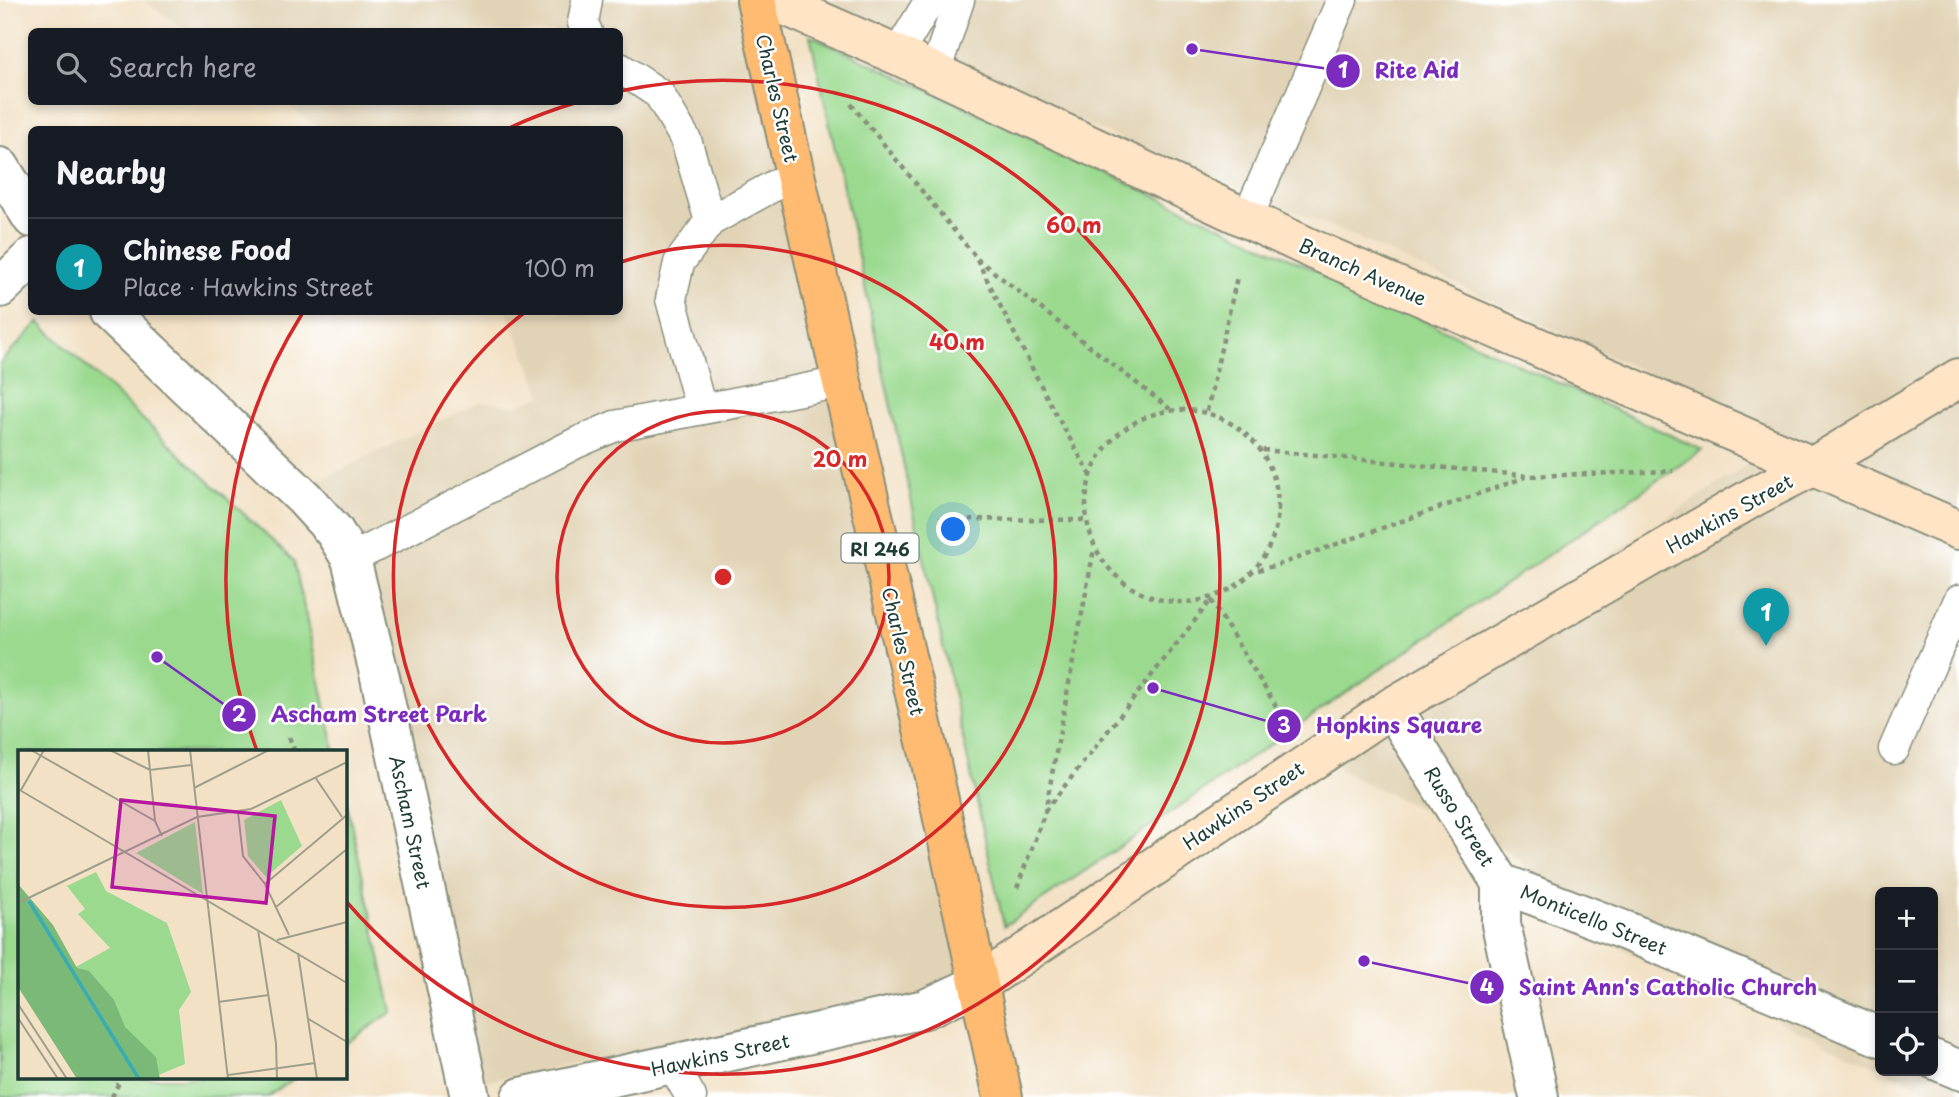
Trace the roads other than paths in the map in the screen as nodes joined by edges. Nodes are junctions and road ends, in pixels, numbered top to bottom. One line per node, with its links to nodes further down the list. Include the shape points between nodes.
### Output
1 (587, 0): 7 (lane)
2 (756, 0): 12 (main road, Charles Street / RI 246)
3 (772, 0): 8 (main road, Branch Avenue)
4 (930, 0): 8 (lane)
5 (959, 0): 10 (lane)
6 (1342, 0): 14 (lane)
7 (585, 28)
8 (897, 55): 10 (main road, Branch Avenue)
9 (623, 70): 15 (lane, via 659,94 686,140)
10 (934, 72): 14 (main road, Branch Avenue)
11 (0, 167): 13 (street)
12 (795, 174): 15 (lane); 20 (main road, Charles Street / RI 246)
13 (28, 212)
14 (1247, 219): 22 (main road, Branch Avenue)
15 (709, 221): 21 (lane, via 679,262 671,299)
16 (28, 261): 17 (street)
17 (0, 288)
18 (112, 315): 24 (street, Ascham Street, via 304,498 334,531)
19 (1959, 378): 22 (main road, Hawkins Street)
20 (842, 382): 21 (lane); 29 (main road, Charles Street / RI 246)
21 (701, 409): 24 (lane, via 615,426)
22 (1814, 466): 23 (main road, Branch Avenue); 26 (main road, Hawkins Street)
23 (1959, 530)
24 (351, 559): 34 (street, Ascham Street)
25 (1959, 600): 27 (lane)
26 (1392, 707): 28 (street, Russo Street); 29 (main road, Hawkins Street)
27 (1894, 749)
28 (1501, 883): 30 (street, Monticello Street); 38 (street, Russo Street, via 1501,924)
29 (978, 984): 32 (street, Hawkins Street, via 925,1009); 37 (main road, Charles Street / RI 246)
30 (1875, 1035)
31 (1938, 1061): 33 (street)
32 (672, 1064): 35 (street, Hawkins Street); 36 (lane)
33 (1959, 1070)
34 (470, 1097)
35 (521, 1097)
36 (691, 1097)
37 (1003, 1097)
38 (1539, 1097)

